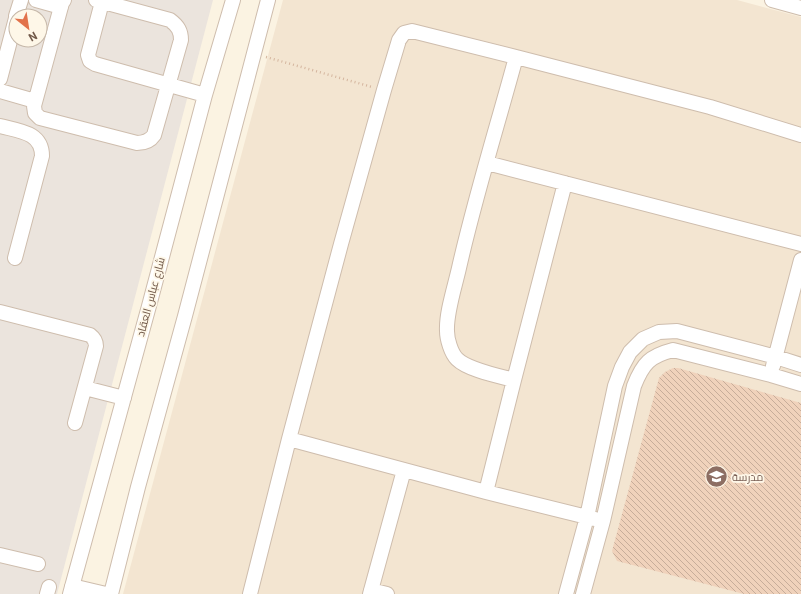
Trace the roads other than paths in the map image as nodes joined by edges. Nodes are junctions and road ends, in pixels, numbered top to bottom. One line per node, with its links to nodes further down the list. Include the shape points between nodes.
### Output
1 (36, 0): 6 (street)
2 (233, 0): 13 (street, شارع عباس العقاد)
3 (268, 0): 41 (street)
4 (772, 0): 7 (street)
5 (99, 1): 11 (street, via 88,55 90,61); 11 (street, via 170,20 178,28 181,40)
6 (62, 4): 14 (street)
7 (801, 8)
8 (8, 48): 10 (street)
9 (516, 57): 16 (street, via 710,107); 17 (street); 31 (street, via 412,32 402,34 384,90)
10 (0, 79)
11 (168, 85): 13 (street); 14 (street, via 154,135 141,143 40,118 34,109)
12 (0, 91): 14 (street)
13 (205, 95): 29 (street, شارع عباس العقاد)
14 (35, 101)
15 (0, 126): 20 (street, via 32,136 37,139 42,150)
16 (801, 135)
17 (487, 163): 18 (street); 26 (street, via 464,244 447,331 457,359 477,370)
18 (565, 183): 19 (street); 26 (street)
19 (801, 244)
20 (15, 258)
21 (801, 260): 23 (street)
22 (0, 312): 28 (street, via 93,337 96,346)
23 (776, 357): 24 (street); 25 (street); 34 (street, via 677,331 659,332 643,339 630,352 615,386)
24 (801, 366)
25 (771, 374): 27 (street); 35 (street, via 673,350 650,359 640,371 634,386)
26 (514, 380): 33 (street)
27 (801, 384)
28 (85, 388): 29 (street); 30 (street)
29 (124, 398): 38 (street, شارع عباس العقاد)
30 (75, 423)
31 (289, 439): 32 (street); 42 (street)
32 (404, 470): 33 (street); 39 (street)
33 (486, 492): 34 (street)
34 (587, 517): 35 (street); 44 (street)
35 (603, 521): 45 (street)
36 (0, 555): 37 (street)
37 (38, 564)
38 (71, 590): 40 (street)
39 (370, 592): 43 (street)
40 (106, 594)
41 (111, 594)
42 (250, 594)
43 (387, 594)
44 (566, 594)
45 (584, 594)

